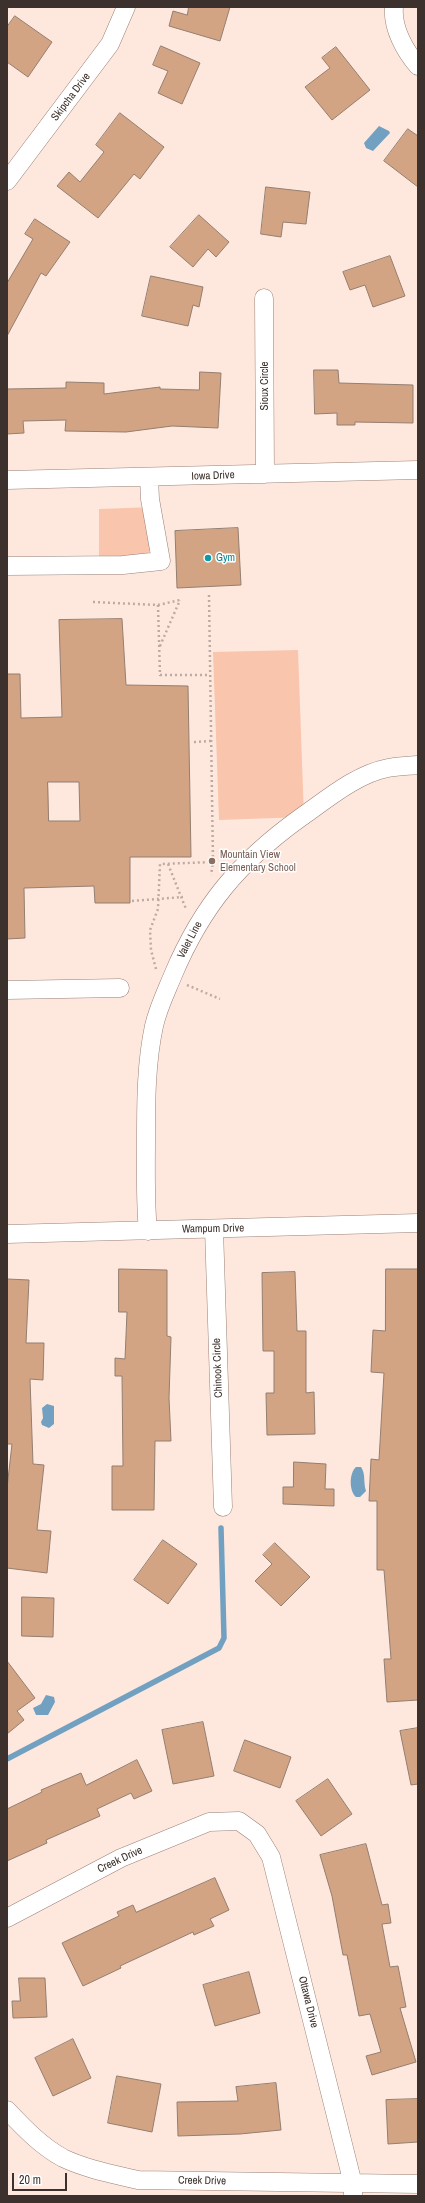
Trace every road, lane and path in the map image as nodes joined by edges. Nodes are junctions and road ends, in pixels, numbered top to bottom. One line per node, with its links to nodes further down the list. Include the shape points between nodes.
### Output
1 (126, 7): 4 (street, Skipcha Drive, via 110,44)
2 (394, 7): 3 (street, via 393,17 406,52)
3 (418, 66)
4 (7, 181)
5 (264, 298): 7 (street, Sioux Circle)
6 (418, 470): 7 (street, Iowa Drive)
7 (265, 474): 8 (street, Iowa Drive)
8 (149, 478): 9 (street, Iowa Drive); 10 (street, via 150,499 161,561 124,565)
9 (7, 480)
10 (7, 566)
11 (209, 595): 15 (path)
12 (93, 602): 13 (path)
13 (158, 605): 14 (path); 14 (path, via 180,600)
14 (159, 649): 15 (path, via 160,675)
15 (210, 675): 16 (path)
16 (211, 741): 17 (path); 19 (path)
17 (194, 742)
18 (418, 765): 26 (street, Valet Line, via 387,768 357,780 272,838 242,866 215,898 188,941)
19 (213, 862): 20 (path); 21 (path)
20 (168, 864): 22 (path); 23 (path, via 160,864)
21 (210, 878)
22 (182, 898): 23 (path); 25 (path)
23 (158, 899): 24 (path); 26 (path, via 158,909 150,930 151,950 155,969)
24 (132, 901)
25 (188, 914)
26 (172, 978): 29 (path); 32 (street, Valet Line, via 160,1004 149,1058 145,1206)
27 (120, 988): 28 (street)
28 (7, 990)
29 (220, 999)
30 (418, 1223): 31 (street, Wampum Drive)
31 (214, 1229): 32 (street, Wampum Drive); 34 (street, Chinook Circle)
32 (148, 1231): 33 (street, Wampum Drive)
33 (7, 1234)
34 (223, 1507)
35 (239, 1821): 36 (street, Creek Drive, via 209,1822 121,1858); 39 (street, Ottawa Drive, via 257,1834 271,1858)
36 (7, 1918)
37 (7, 2110): 39 (street, Creek Drive, via 31,2135 63,2158 98,2171 138,2180)
38 (418, 2184): 39 (street, Creek Drive)
39 (353, 2190)

